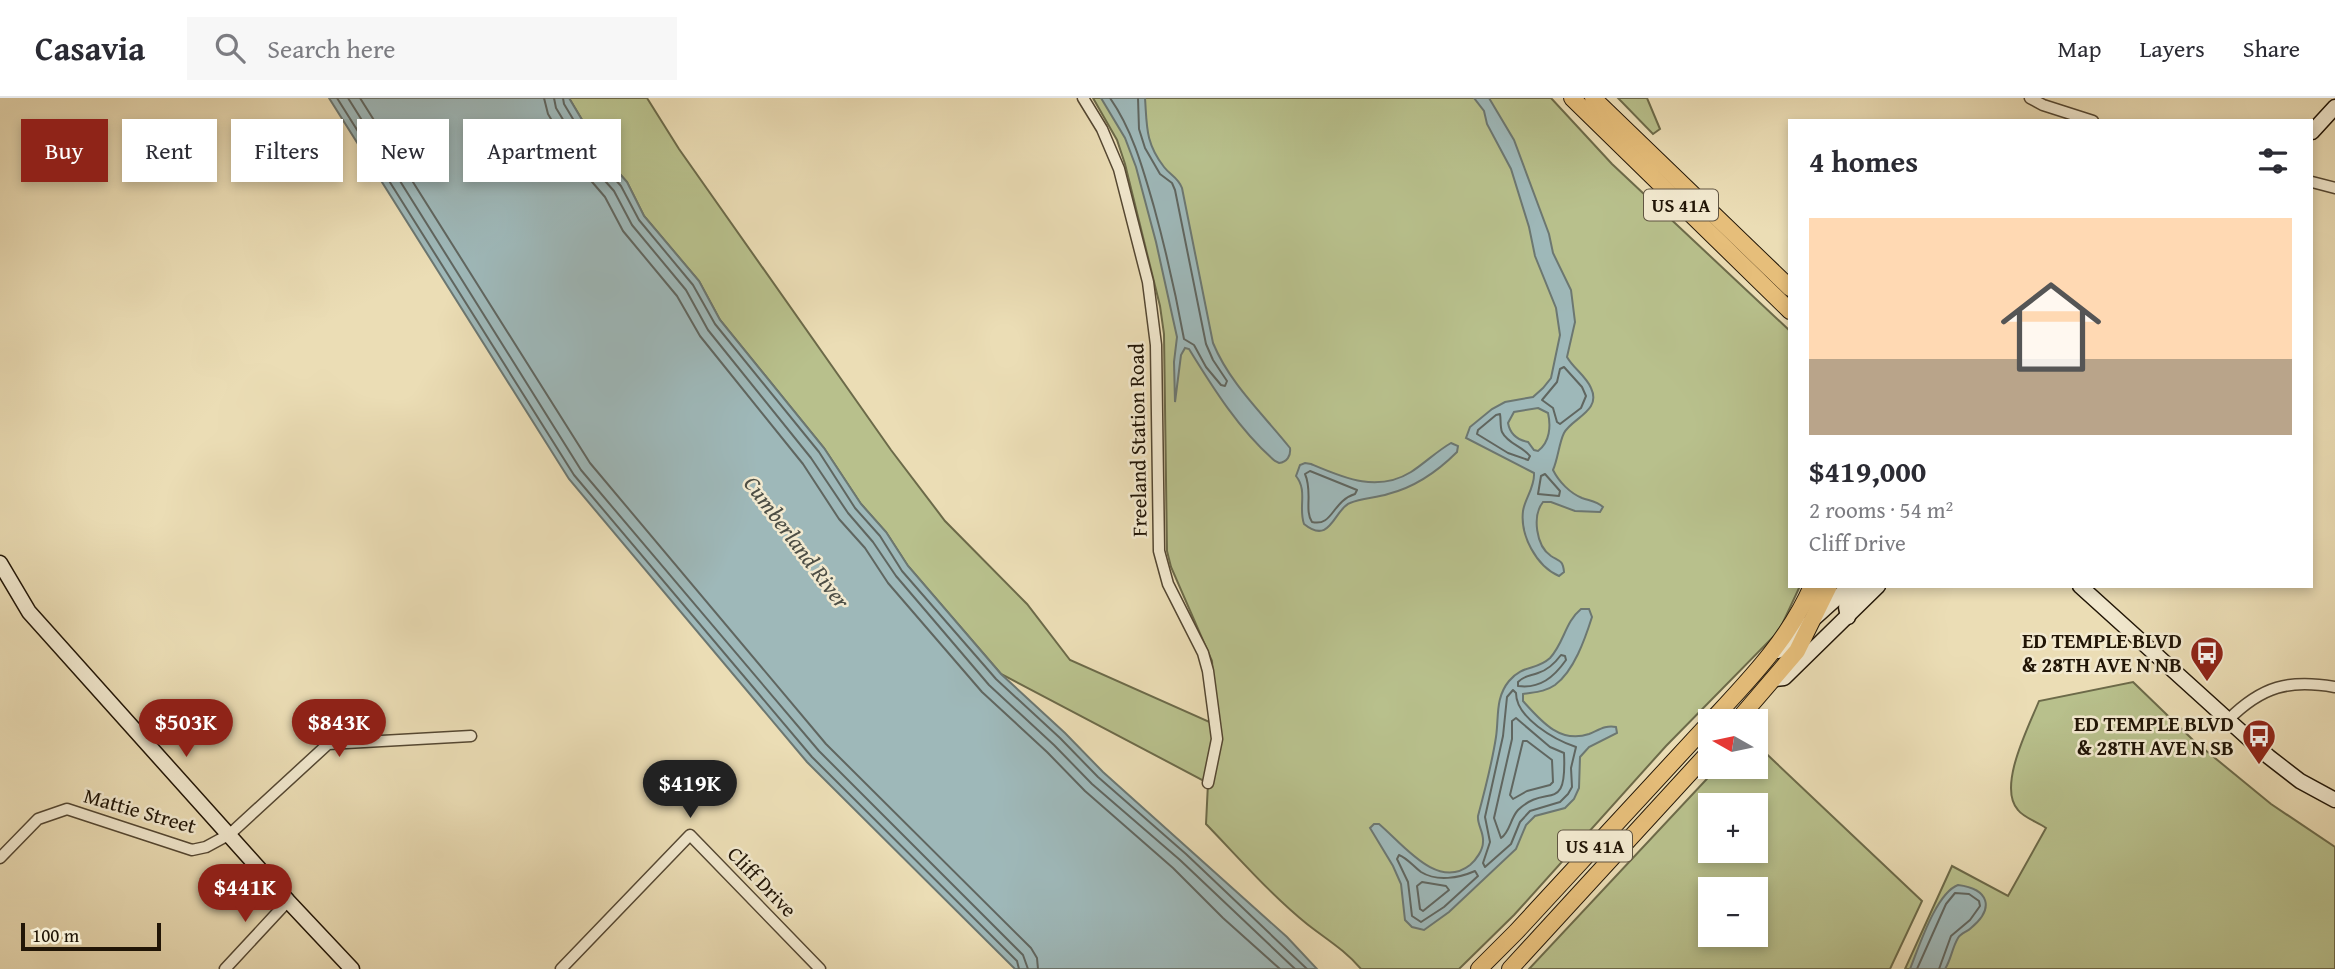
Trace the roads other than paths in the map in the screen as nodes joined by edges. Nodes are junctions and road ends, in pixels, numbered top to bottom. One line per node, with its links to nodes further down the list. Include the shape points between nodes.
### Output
1 (1083, 98): 30 (street, Freeland Station Road, via 1119,169 1148,282 1156,345 1159,551 1168,584 1208,671 1217,740)
2 (1572, 98): 11 (main road, US 41A)
3 (1593, 98): 10 (main road, US 41A)
4 (2030, 98): 6 (street)
5 (2335, 107): 7 (main road)
6 (2087, 119)
7 (2313, 131)
8 (2313, 182): 9 (street)
9 (2335, 188)
10 (1788, 286)
11 (1788, 308)
12 (0, 563): 32 (main road, via 29,612)
13 (1811, 588): 21 (main road, US 41A, via 1797,618)
14 (1828, 588): 20 (main road)
15 (1848, 588): 20 (main road)
16 (1861, 588): 19 (main road, via 1846,607)
17 (1876, 588): 19 (main road)
18 (2082, 588): 26 (main road)
19 (1847, 617): 22 (main road, via 1784,678)
20 (1814, 619): 21 (main road); 22 (main road, via 1797,651)
21 (1765, 662): 24 (main road, US 41A)
22 (1774, 679): 25 (main road)
23 (2335, 687): 26 (street, via 2308,682 2281,685 2244,705)
24 (1722, 709)
25 (1748, 709)
26 (2228, 720): 31 (main road, via 2285,770)
27 (1698, 735): 39 (main road, US 41A)
28 (471, 736): 32 (street, Mattie Street, via 328,744)
29 (1698, 764): 40 (main road, US 41A)
30 (1208, 783)
31 (2335, 800)
32 (230, 834): 33 (street, Mattie Street, via 192,850 67,809 38,819); 34 (main road)
33 (0, 858)
34 (288, 901): 35 (street); 36 (main road)
35 (225, 969)
36 (352, 969)
37 (561, 969): 38 (street, Cliff Drive, via 690,835)
38 (820, 969)
39 (1479, 969)
40 (1510, 969)

